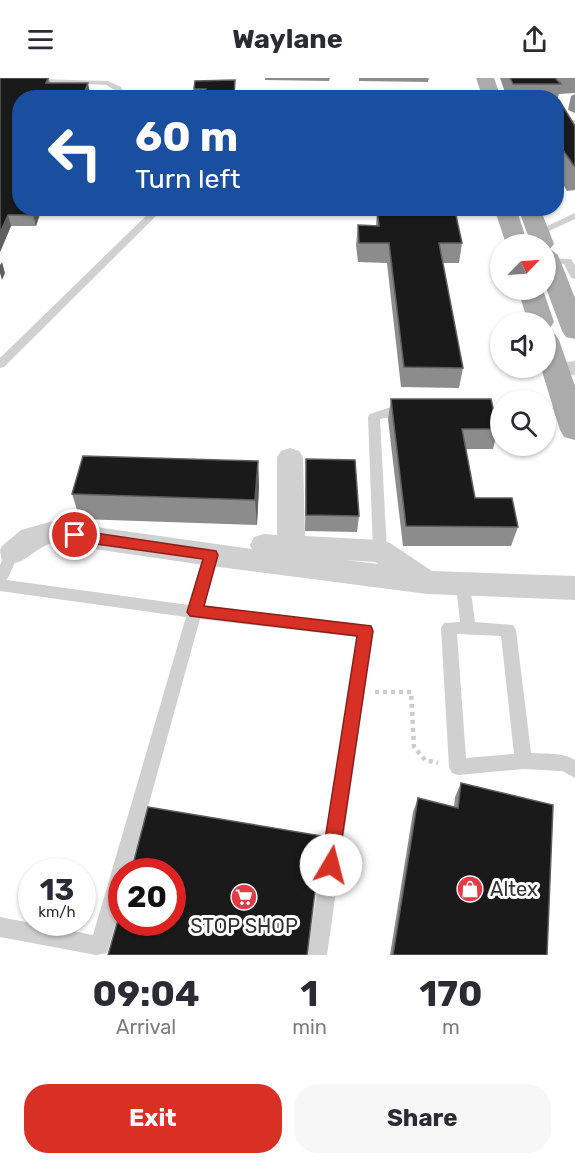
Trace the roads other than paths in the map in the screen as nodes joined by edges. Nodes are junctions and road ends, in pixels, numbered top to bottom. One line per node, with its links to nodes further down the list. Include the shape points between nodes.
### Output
1 (4, 78): 2 (lane)
2 (38, 78): 3 (lane, via 108,83)
3 (119, 90)
4 (152, 216): 16 (lane)
5 (507, 216): 8 (main road)
6 (532, 216): 9 (main road)
7 (575, 216): 10 (lane)
8 (513, 234)
9 (538, 234)
10 (556, 235)
11 (556, 255): 12 (lane, via 568,261)
12 (575, 276)
13 (556, 282): 14 (main road)
14 (575, 331)
15 (556, 355): 17 (main road)
16 (0, 364)
17 (565, 368): 21 (main road)
18 (422, 412): 25 (lane, via 388,412 374,417)
19 (467, 412): 20 (lane)
20 (490, 412)
21 (563, 418)
22 (290, 457): 23 (street)
23 (291, 547): 24 (street); 25 (street)
24 (223, 549): 26 (street, via 53,532 31,538); 28 (street); 32 (lane)
25 (380, 551): 28 (street)
26 (12, 554): 27 (lane)
27 (0, 580)
28 (427, 582): 30 (street)
29 (0, 585): 32 (lane)
30 (463, 585): 31 (street); 33 (lane)
31 (575, 588)
32 (195, 612): 36 (lane, via 100,946); 37 (lane, via 365,631)
33 (468, 628): 34 (lane, via 508,630); 34 (lane, via 449,628 458,767)
34 (523, 761): 35 (lane, via 565,763)
35 (575, 770)
36 (0, 927)
37 (317, 955)

